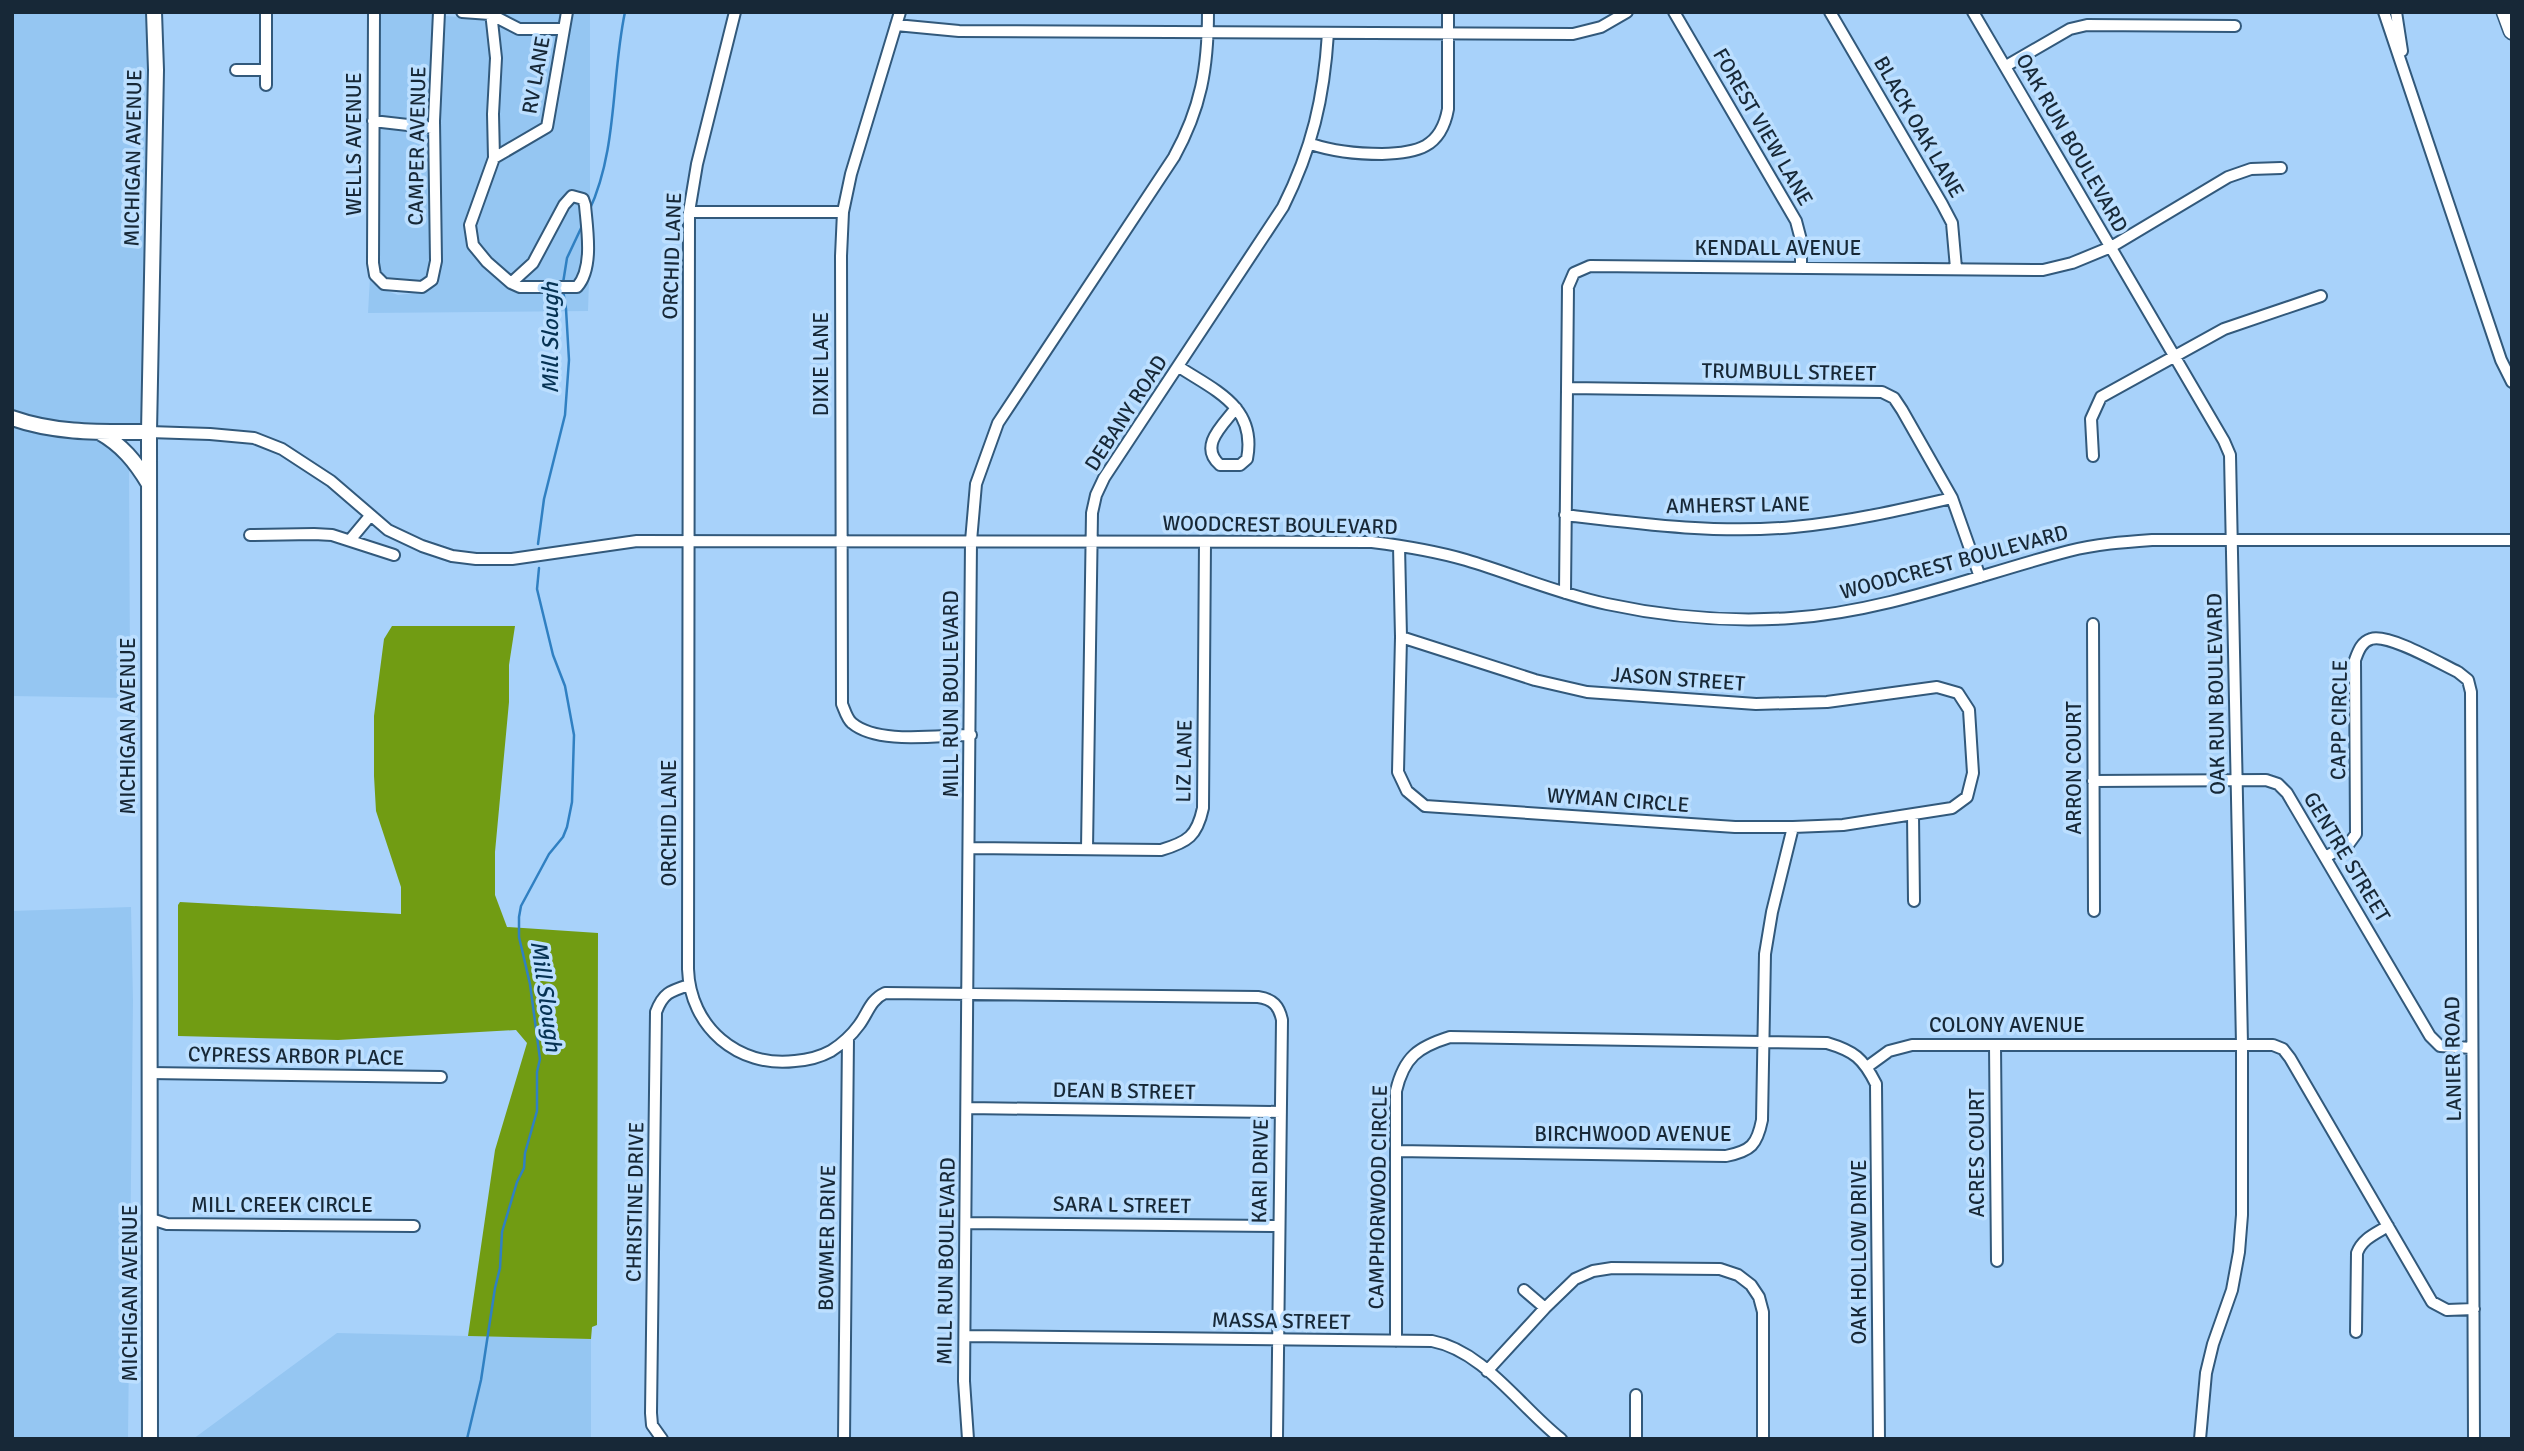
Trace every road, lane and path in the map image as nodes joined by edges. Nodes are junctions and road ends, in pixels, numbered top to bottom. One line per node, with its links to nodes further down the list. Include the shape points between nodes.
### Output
1 (154, 12): 51 (main road, MICHIGAN AVENUE)
2 (266, 12): 28 (street)
3 (374, 12): 31 (street, WELLS AVENUE)
4 (439, 12): 32 (street, CAMPER AVENUE)
5 (463, 12): 18 (street)
6 (567, 12): 21 (street, RV LANE)
7 (735, 12): 36 (street, ORCHID LANE)
8 (900, 12): 19 (street, DIXIE LANE)
9 (1208, 12): 23 (street, MILL RUN BOULEVARD)
10 (1448, 12): 25 (street)
11 (1627, 12): 25 (street, via 1601,27 1573,34)
12 (1674, 12): 39 (street, FOREST VIEW LANE, via 1796,221)
13 (1830, 12): 40 (street, BLACK OAK LANE, via 1952,223)
14 (1973, 12): 26 (street, OAK RUN BOULEVARD)
15 (2384, 12): 29 (street)
16 (2396, 12): 29 (street)
17 (2505, 12): 22 (highway)
18 (491, 13): 21 (street, via 519,29); 34 (street, via 496,58)
19 (896, 25): 23 (street, via 959,31); 37 (street, DIXIE LANE)
20 (2235, 26): 26 (street, via 2087,24)
21 (564, 29): 34 (street, RV LANE, via 547,127)
22 (2512, 31)
23 (1208, 32): 24 (street); 63 (street, MILL RUN BOULEVARD, via 1205,77 1189,129 1174,157 998,423 976,484)
24 (1328, 33): 25 (street); 33 (street, DEBANY ROAD)
25 (1448, 34): 33 (street, via 1446,123 1428,145 1405,153 1352,154)
26 (2006, 66): 38 (street, OAK RUN BOULEVARD)
27 (236, 70): 28 (street)
28 (266, 71): 30 (street)
29 (2406, 78): 46 (street)
30 (266, 85)
31 (373, 121): 32 (street); 41 (street, WELLS AVENUE, via 375,275 384,284 422,287)
32 (434, 128): 41 (street, CAMPER AVENUE, via 436,261)
33 (1311, 144): 45 (street, DEBANY ROAD, via 1283,207)
34 (494, 158): 42 (street, via 470,225 473,245)
35 (2281, 168): 38 (street, KENDALL AVENUE, via 2252,169 2228,177)
36 (689, 212): 37 (street); 61 (street, ORCHID LANE)
37 (843, 212): 62 (street, DIXIE LANE)
38 (2111, 247): 40 (street, KENDALL AVENUE, via 2043,270); 44 (street, OAK RUN BOULEVARD)
39 (1801, 267): 40 (street, KENDALL AVENUE); 47 (street, KENDALL AVENUE, via 1590,266 1574,273 1568,287)
40 (1956, 268)
41 (432, 280)
42 (512, 283): 42 (street, via 533,264 567,200 572,196 583,199 584,279 577,287 520,287)
43 (2321, 296): 44 (street, via 2224,329)
44 (2173, 355): 52 (street, via 2101,397 2091,419); 58 (street, OAK RUN BOULEVARD, via 2230,455)
45 (1179, 367): 48 (street); 65 (street, DEBANY ROAD, via 1104,478 1091,513)
46 (2512, 382)
47 (1567, 388): 54 (street, TRUMBULL STREET, via 1882,392 1898,404); 55 (street, KENDALL AVENUE)
48 (1236, 408): 48 (street, via 1246,421 1247,459 1240,465 1220,465 1212,458 1213,438)
49 (12, 418): 50 (main road)
50 (97, 432): 51 (main road); 53 (main road, via 129,453)
51 (149, 432): 53 (main road, MICHIGAN AVENUE); 56 (street, WOODCREST BOULEVARD, via 254,439 282,449 331,481)
52 (2093, 456)
53 (149, 484): 93 (main road, MICHIGAN AVENUE)
54 (1952, 498): 55 (street, AMHERST LANE, via 1875,516 1793,527 1662,526); 68 (street, TRUMBULL STREET)
55 (1565, 515): 69 (street, KENDALL AVENUE)
56 (370, 516): 59 (street); 61 (street, WOODCREST BOULEVARD, via 422,546 476,559 520,558 625,542)
57 (250, 535): 59 (street, via 314,534)
58 (2233, 539): 60 (street, WOODCREST BOULEVARD); 68 (street, WOODCREST BOULEVARD, via 2119,542); 75 (street, OAK RUN BOULEVARD)
59 (350, 540): 67 (street)
60 (2512, 540)
61 (688, 541): 62 (street, WOODCREST BOULEVARD); 84 (street, ORCHID LANE)
62 (840, 541): 63 (street, WOODCREST BOULEVARD); 74 (street, DIXIE LANE, via 841,685 849,721 880,736)
63 (971, 541): 65 (street, WOODCREST BOULEVARD); 74 (street, MILL RUN BOULEVARD)
64 (1205, 541): 65 (street, WOODCREST BOULEVARD); 66 (street, WOODCREST BOULEVARD); 80 (street, LIZ LANE, via 1203,808 1199,826 1179,844 1161,850)
65 (1091, 542): 80 (street, DEBANY ROAD)
66 (1399, 545): 69 (street, WOODCREST BOULEVARD, via 1465,560); 71 (street, WYMAN CIRCLE)
67 (394, 555)
68 (1980, 577): 69 (street, WOODCREST BOULEVARD, via 1885,603 1792,618 1695,618)
69 (1565, 593)
70 (2093, 624): 76 (street, ARRON COURT)
71 (1401, 637): 73 (street, JASON STREET, via 1587,692 1756,704 1827,702 1937,687); 78 (street, WYMAN CIRCLE, via 1398,772 1407,792 1425,806)
72 (2469, 680): 81 (street, CAPP CIRCLE, via 2384,638 2370,639 2360,647 2356,660 2356,834); 91 (street, LANIER ROAD)
73 (1958, 692): 77 (street, WYMAN CIRCLE, via 1969,710 1973,773 1967,797 1952,808)
74 (971, 735): 79 (street, MILL RUN BOULEVARD)
75 (2235, 780): 76 (street, GENTRE STREET); 81 (street, GENTRE STREET, via 2278,784); 89 (street, OAK RUN BOULEVARD)
76 (2093, 781): 83 (street, ARRON COURT)
77 (1913, 815): 78 (street, WYMAN CIRCLE); 82 (street)
78 (1793, 827): 88 (street, BIRCHWOOD AVENUE, via 1765,954)
79 (970, 848): 80 (street, LIZ LANE); 85 (street, MILL RUN BOULEVARD)
80 (1087, 849)
81 (2325, 857): 91 (street, GENTRE STREET, via 2430,1036 2440,1046)
82 (1914, 901)
83 (2094, 911)
84 (689, 985): 87 (street, ORCHID LANE, via 697,1008 718,1036 732,1048 764,1062 813,1059); 113 (street, CHRISTINE DRIVE, via 660,1000 656,1012 652,1425)
85 (968, 995): 86 (street, ORCHID LANE, via 1258,997); 87 (street, ORCHID LANE, via 885,993 876,997); 95 (street, MILL RUN BOULEVARD)
86 (1275, 1003): 96 (street, KARI DRIVE, via 1282,1020)
87 (848, 1038): 116 (street, BOWMER DRIVE)
88 (1763, 1042): 92 (street, via 1827,1043 1849,1049); 97 (street, CAMPHORWOOD CIRCLE, via 1450,1037 1428,1044 1410,1057 1399,1075); 97 (street, BIRCHWOOD AVENUE, via 1759,1137 1742,1153)
89 (2242, 1044): 90 (street, COLONY AVENUE); 102 (street, COLONY AVENUE, via 2283,1049); 122 (street, OAK RUN BOULEVARD, via 2239,1252 2206,1373)
90 (1995, 1045): 92 (street, COLONY AVENUE, via 1912,1045 1889,1051); 103 (street, ACRES COURT)
91 (2472, 1048): 106 (street, LANIER ROAD)
92 (1867, 1066): 121 (street, OAK HOLLOW DRIVE, via 1878,1101)
93 (149, 1073): 94 (street, CYPRESS ARBOR PLACE); 98 (main road, MICHIGAN AVENUE)
94 (442, 1077)
95 (967, 1108): 96 (street, DEAN B STREET); 99 (street, MILL RUN BOULEVARD)
96 (1280, 1112): 101 (street, KARI DRIVE)
97 (1396, 1151): 110 (street, CAMPHORWOOD CIRCLE)
98 (151, 1219): 100 (street, MILL CREEK CIRCLE, via 167,1224); 115 (main road, MICHIGAN AVENUE)
99 (966, 1223): 101 (street, SARA L STREET); 108 (street, MILL RUN BOULEVARD)
100 (414, 1226)
101 (1279, 1226): 109 (street, KARI DRIVE)
102 (2388, 1226): 106 (street, COLONY AVENUE, via 2432,1302 2447,1310); 107 (street, via 2368,1237 2357,1253)
103 (1997, 1261)
104 (1524, 1290): 105 (street)
105 (1545, 1308): 111 (street); 120 (street, via 1575,1279 1593,1271 1720,1269 1738,1275 1755,1291 1763,1312)
106 (2474, 1309): 123 (street, LANIER ROAD)
107 (2356, 1332)
108 (965, 1336): 109 (street, MASSA STREET); 117 (street, MILL RUN BOULEVARD)
109 (1279, 1341): 110 (street, MASSA STREET); 114 (street, KARI DRIVE)
110 (1396, 1341): 111 (street, MASSA STREET, via 1447,1344)
111 (1487, 1371): 118 (street, MASSA STREET)
112 (1636, 1395): 119 (street)
113 (660, 1437)
114 (1277, 1437)
115 (150, 1439)
116 (844, 1439)
117 (968, 1439)
118 (1561, 1439)
119 (1636, 1439)
120 (1763, 1439)
121 (1879, 1439)
122 (2200, 1439)
123 (2474, 1439)

